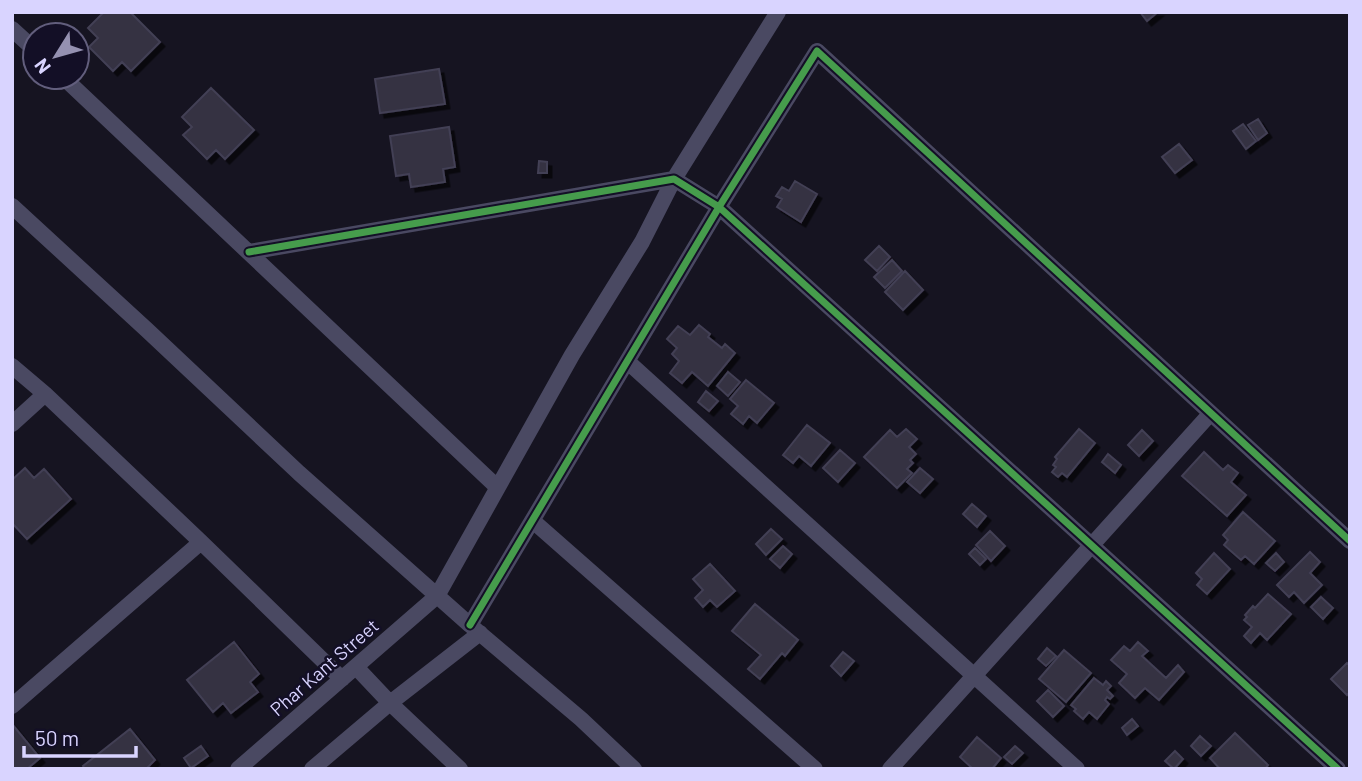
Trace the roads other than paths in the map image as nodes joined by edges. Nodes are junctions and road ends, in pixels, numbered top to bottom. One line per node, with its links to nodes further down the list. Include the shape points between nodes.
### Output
1 (778, 12): 3 (street)
2 (78, 91): 6 (street)
3 (674, 178): 5 (street); 6 (street); 12 (street, via 642,242)
4 (12, 206): 17 (street)
5 (719, 207): 7 (street); 10 (street, via 817,51); 16 (street)
6 (248, 252): 12 (street)
7 (628, 362): 13 (street); 20 (street)
8 (12, 366): 9 (street)
9 (45, 394): 11 (street); 15 (street)
10 (1210, 414): 14 (street); 16 (street)
11 (12, 425)
12 (497, 486): 17 (street)
13 (533, 521): 18 (street); 28 (street)
14 (1350, 541)
15 (201, 542): 21 (street); 23 (street)
16 (1091, 544): 20 (street); 31 (street)
17 (437, 596): 18 (street); 19 (street, Phar Kant Street)
18 (475, 629): 22 (street); 27 (street)
19 (356, 667): 21 (street, Phar Kant Street); 22 (street)
20 (975, 676): 29 (street); 30 (street)
21 (342, 679): 24 (street, Phar Kant Street)
22 (390, 703): 25 (street); 26 (street)
23 (12, 706)
24 (238, 769)
25 (312, 769)
26 (460, 769)
27 (634, 769)
28 (815, 769)
29 (890, 769)
30 (1077, 769)
31 (1338, 769)

